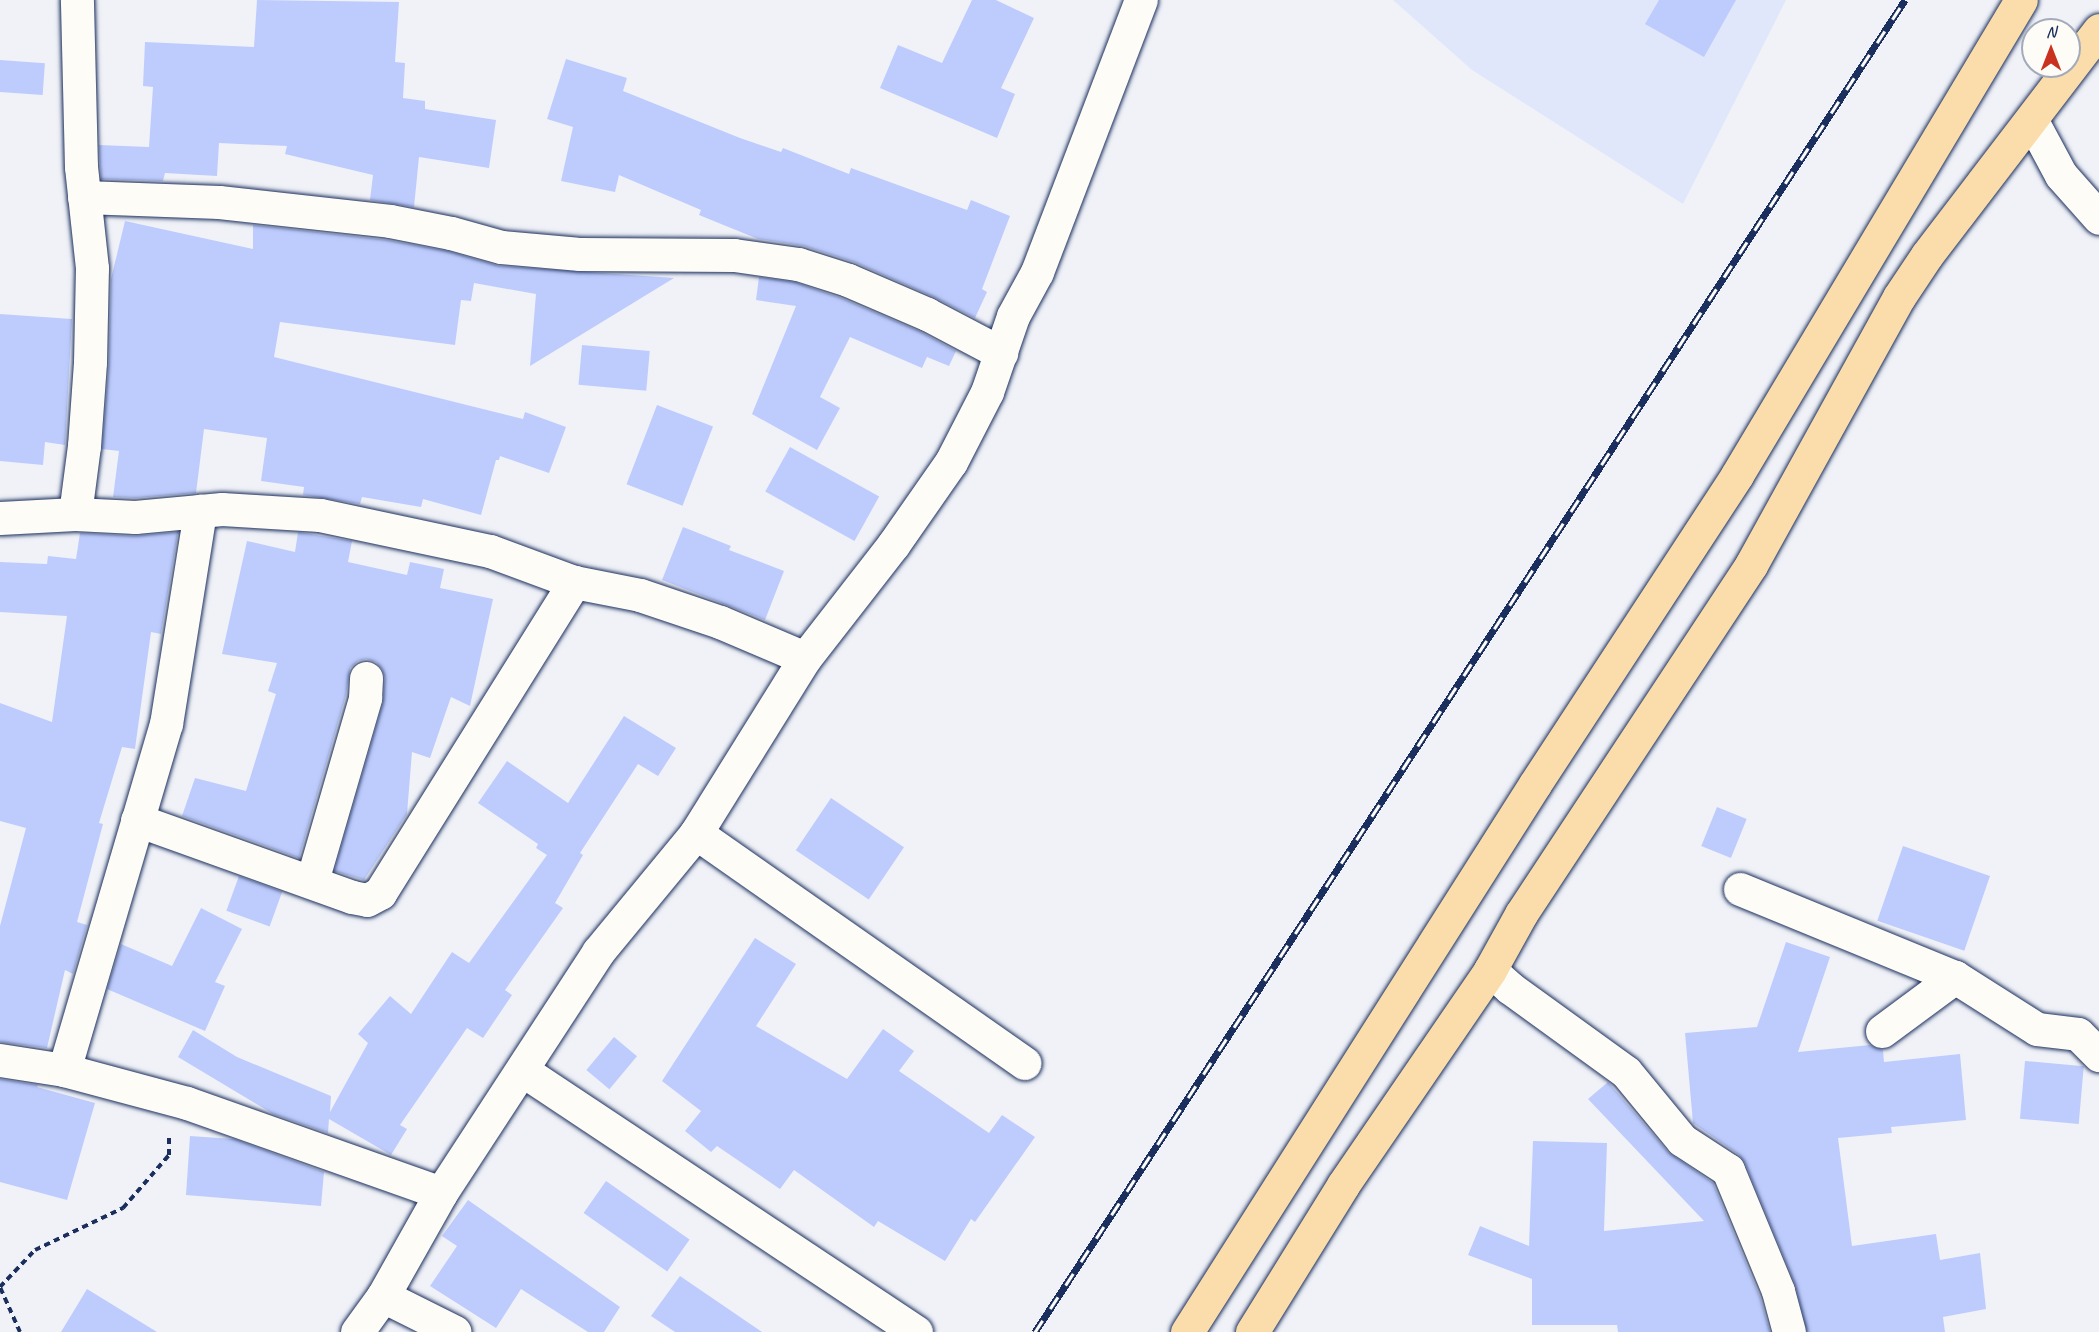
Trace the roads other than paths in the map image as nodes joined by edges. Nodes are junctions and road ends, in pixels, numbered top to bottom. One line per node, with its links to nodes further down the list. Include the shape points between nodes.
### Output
1 (77, 0): 6 (street)
2 (1141, 0): 8 (street, via 1037,272 1013,316)
3 (2021, 0): 32 (main road, via 1737,475 1535,784)
4 (2099, 30): 5 (main road)
5 (2032, 121): 7 (street, via 2061,176); 19 (main road, via 1899,297 1751,565 1521,914)
6 (84, 197): 8 (street, via 219,202 390,221 451,232 501,247 580,254 734,255 798,264 848,280 917,310); 10 (street, via 92,268 90,362)
7 (2099, 218)
8 (1000, 353): 13 (street, via 987,392 951,462 893,545)
9 (200, 511): 10 (street, via 135,517); 12 (street, via 320,515 355,521 490,551); 15 (street, via 166,724)
10 (75, 514): 11 (street)
11 (0, 518)
12 (574, 582): 13 (street, via 640,595 720,622); 17 (street, via 380,893 367,900)
13 (805, 658): 16 (street)
14 (366, 678): 17 (street, via 365,698)
15 (137, 820): 17 (street); 25 (street)
16 (696, 833): 24 (street); 26 (street, via 598,952)
17 (312, 882)
18 (1740, 889): 20 (street)
19 (1491, 970): 33 (main road, via 1343,1185); 34 (street, via 1626,1072 1682,1140 1728,1170 1778,1291)
20 (1955, 977): 21 (street); 22 (street, via 2037,1029 2078,1034)
21 (1882, 1031)
22 (2099, 1055)
23 (0, 1060): 25 (street)
24 (1025, 1063)
25 (63, 1070): 27 (street, via 170,1098)
26 (522, 1070): 27 (street); 31 (street)
27 (441, 1193): 28 (street)
28 (383, 1296): 29 (street); 30 (street)
29 (357, 1332)
30 (455, 1332)
31 (916, 1332)
32 (1187, 1332)
33 (1252, 1332)
34 (1789, 1332)

